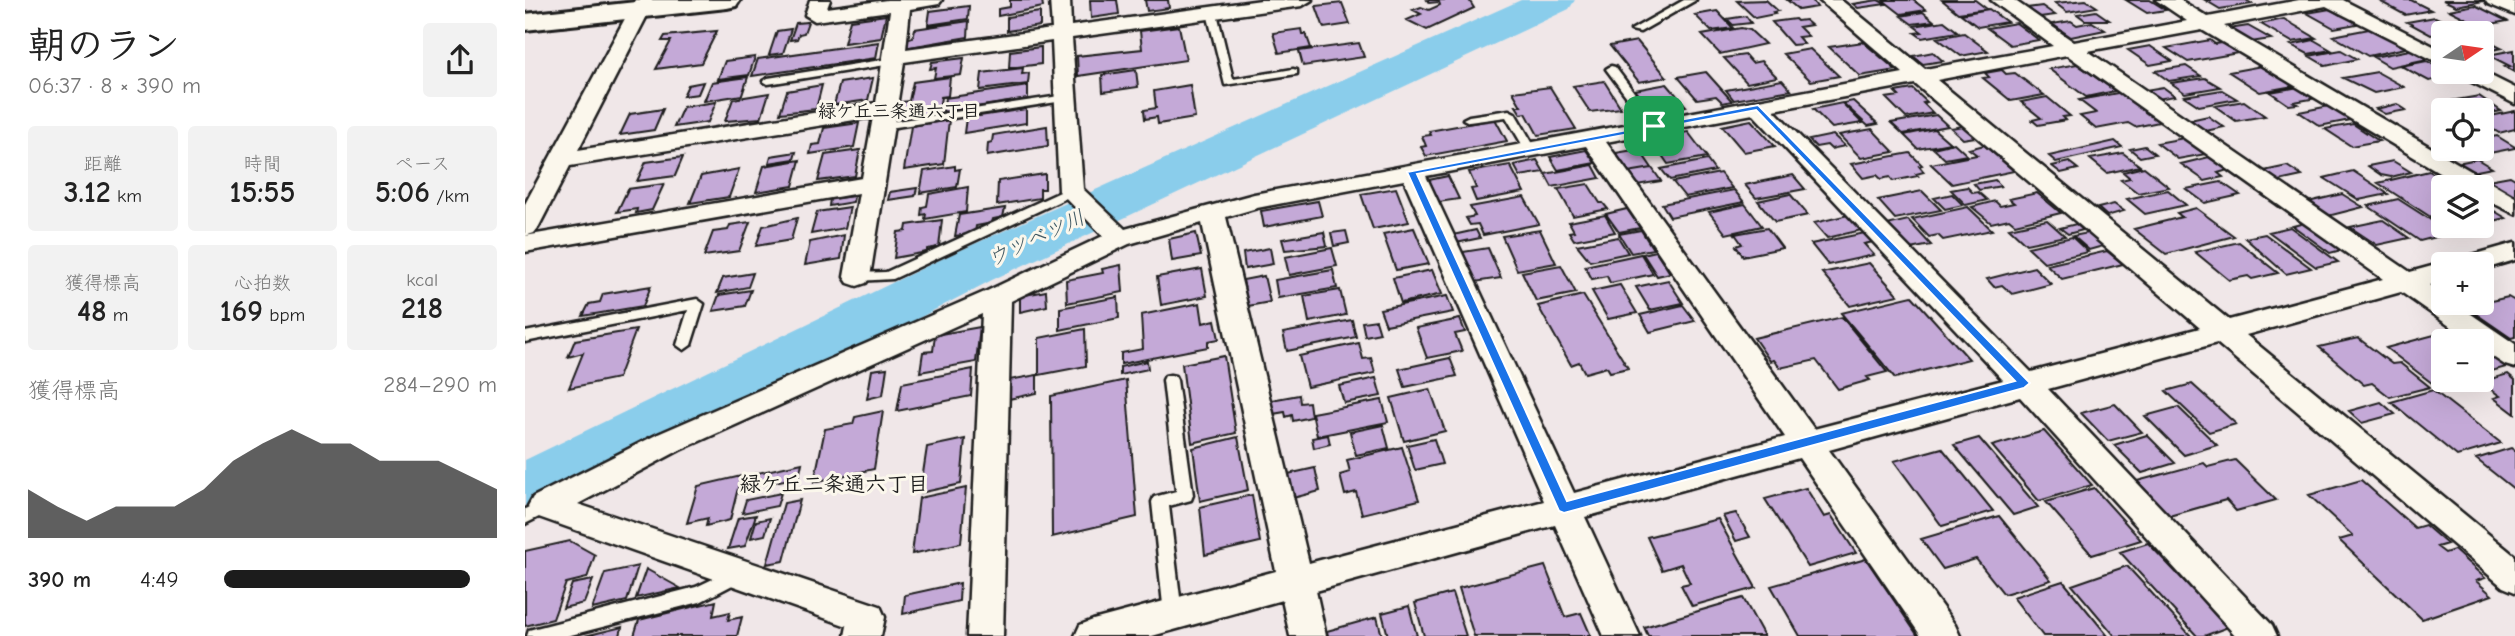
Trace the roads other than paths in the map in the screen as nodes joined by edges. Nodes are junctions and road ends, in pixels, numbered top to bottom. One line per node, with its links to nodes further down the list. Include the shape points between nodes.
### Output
1 (727, 0): 13 (street)
2 (820, 0): 12 (street, via 815,15)
3 (932, 0): 12 (street)
4 (1060, 0): 19 (street)
5 (1302, 0): 15 (street)
6 (1691, 0): 18 (lane)
7 (1829, 0): 25 (street)
8 (2001, 0): 20 (street)
9 (2166, 0): 17 (street)
10 (2329, 0): 17 (street); 21 (street)
11 (2495, 0): 14 (street)
12 (901, 4): 22 (street)
13 (641, 5): 16 (street); 36 (street)
14 (2515, 9)
15 (1212, 13): 19 (street); 24 (lane, via 1229,83)
16 (525, 22)
17 (2204, 23): 20 (street); 40 (street)
18 (1636, 30)
19 (1062, 35): 22 (street); 29 (street)
20 (2070, 49): 25 (street); 49 (street)
21 (2431, 53)
22 (895, 59): 26 (lane); 31 (street)
23 (1611, 69): 33 (lane)
24 (1293, 72)
25 (1919, 77): 30 (street); 51 (street)
26 (768, 81)
27 (2490, 84): 28 (street)
28 (2515, 97)
29 (1066, 98): 31 (lane); 39 (street)
30 (1758, 107): 33 (street); 56 (street)
31 (885, 118): 36 (street); 38 (street)
32 (1469, 119): 35 (lane, via 1509,113)
33 (1654, 126): 34 (street)
34 (1591, 137): 35 (street); 57 (street)
35 (1530, 149): 37 (street)
36 (561, 160): 42 (street)
37 (1412, 172): 41 (street); 58 (street)
38 (873, 183): 44 (street); 48 (street)
39 (1073, 194): 43 (street); 48 (lane, via 888,276)
40 (2515, 207)
41 (1212, 212): 43 (street); 62 (street)
42 (525, 228)
43 (1115, 234): 50 (street)
44 (525, 244)
45 (2515, 251): 46 (street)
46 (2494, 257)
47 (2431, 276): 49 (street)
48 (857, 277)
49 (2406, 283): 51 (street); 54 (street)
50 (997, 298): 59 (street, via 669,442); 66 (street)
51 (2224, 331): 56 (street); 61 (street)
52 (525, 337): 53 (lane, via 697,304)
53 (684, 345)
54 (2515, 358)
55 (1170, 380): 63 (lane, via 1185,495 1160,502)
56 (2024, 383): 57 (street); 71 (street)
57 (1807, 443): 58 (street); 70 (street)
58 (1564, 507): 62 (street); 69 (street)
59 (535, 512): 60 (street)
60 (739, 573): 64 (lane, via 700,594); 65 (street, via 867,617)
61 (2515, 577)
62 (1297, 580): 63 (street); 68 (street)
63 (1173, 614): 67 (street)
64 (536, 636)
65 (863, 636)
66 (985, 636)
67 (1094, 636)
68 (1308, 636)
69 (1622, 636)
70 (1942, 636)
71 (2259, 636)

